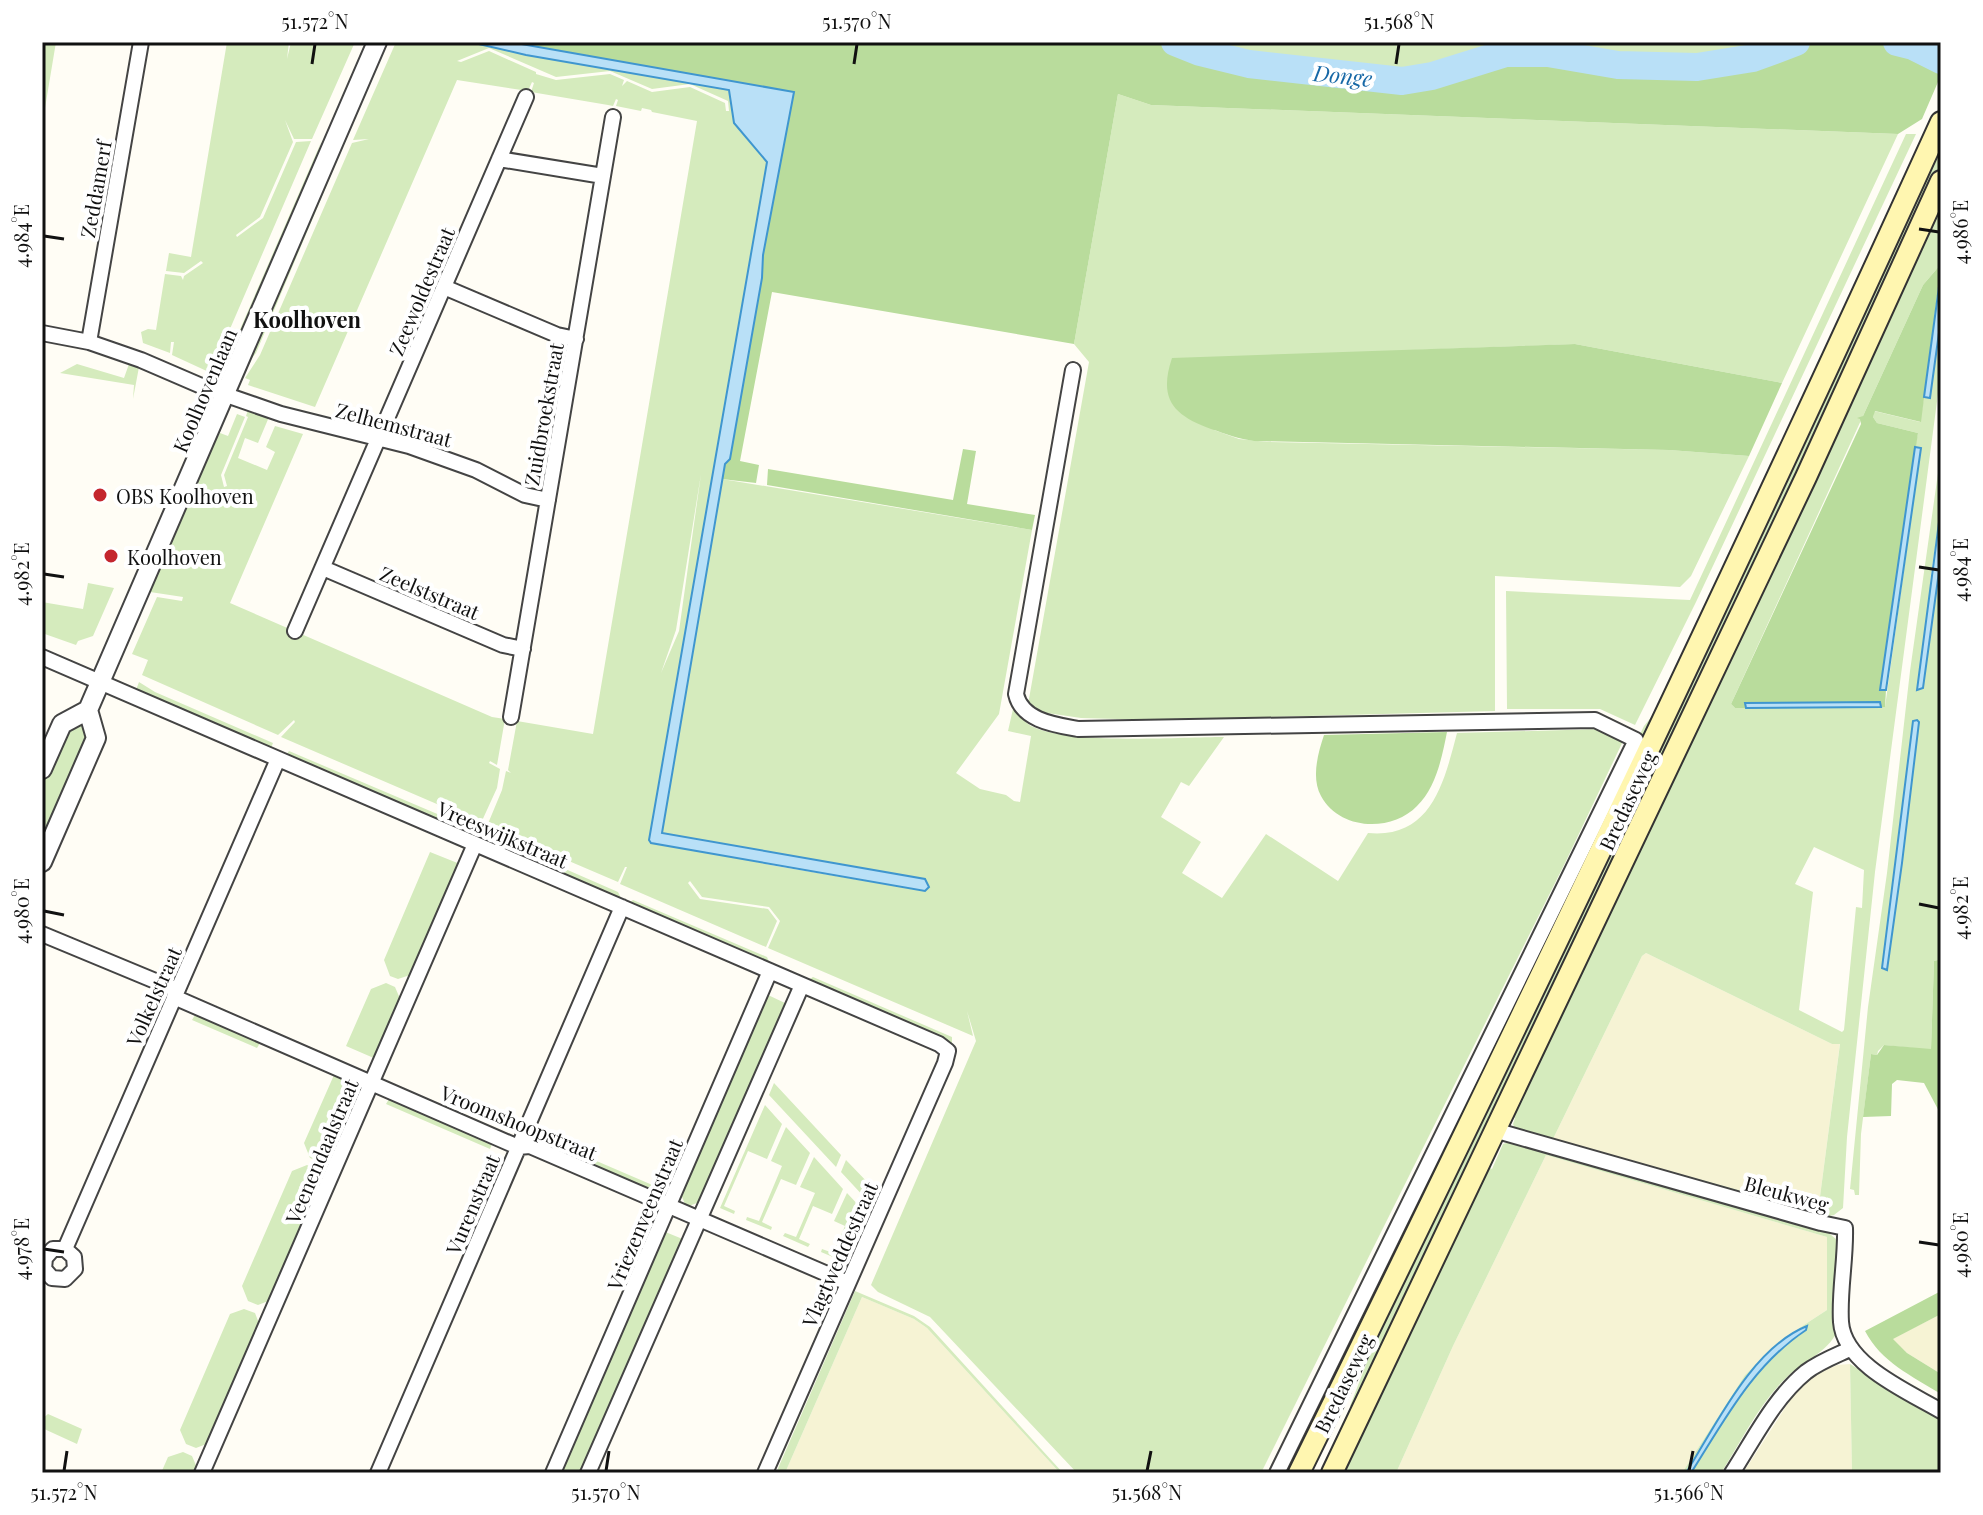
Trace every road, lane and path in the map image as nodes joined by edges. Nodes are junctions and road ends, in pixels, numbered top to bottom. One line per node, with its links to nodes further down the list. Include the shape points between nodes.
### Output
1 (141, 42): 12 (street, Zeddamerf)
2 (377, 42): 14 (street, Koolhovenlaan)
3 (526, 97): 6 (street, Zeewoldestraat)
4 (613, 117): 7 (street, Zuidbroekstraat)
5 (1941, 122): 49 (main road, Bredaseweg, via 1597,863)
6 (499, 159): 7 (street); 9 (street, Zeewoldestraat)
7 (603, 176): 11 (street, Zuidbroekstraat)
8 (1941, 181): 35 (main road, Bredaseweg, via 1806,477)
9 (444, 287): 11 (street); 15 (street, Zeewoldestraat)
10 (42, 333): 12 (street)
11 (576, 339): 16 (street, Zuidbroekstraat)
12 (89, 342): 14 (street)
13 (1073, 370): 48 (street, Bredaseweg, via 1016,694 1029,713 1049,724 1078,729 1595,720 1636,740)
14 (226, 395): 15 (street, Zelhemstraat); 21 (street, Koolhovenlaan)
15 (378, 438): 16 (street, Zelhemstraat, via 453,461 525,495); 17 (street)
16 (548, 500): 19 (street, Zuidbroekstraat)
17 (323, 568): 18 (street); 19 (street, Zeelststraat)
18 (295, 631)
19 (523, 649): 23 (street, Zuidbroekstraat)
20 (42, 657): 21 (street, Vreeswijkstraat)
21 (101, 682): 22 (street, Koolhovenlaan); 24 (street, Vreeswijkstraat)
22 (88, 710): 25 (street, Koolhovenlaan, via 62,724); 27 (street, via 96,738)
23 (511, 717)
24 (278, 759): 26 (street, Vreeswijkstraat); 32 (street, Volkelstraat)
25 (42, 769)
26 (475, 844): 28 (street, Vreeswijkstraat); 34 (street, Veenendaalstraat)
27 (42, 862)
28 (622, 907): 30 (street, Vreeswijkstraat); 36 (street, Vurenstraat)
29 (42, 934): 32 (street, Vroomshoopstraat)
30 (770, 971): 31 (street, Vreeswijkstraat); 37 (street, Vriezenveenstraat)
31 (802, 985): 33 (street, Vreeswijkstraat); 38 (street)
32 (176, 994): 34 (street, Vroomshoopstraat); 39 (street, Volkelstraat)
33 (948, 1051): 40 (street, Vlagtweddestraat)
34 (372, 1083): 36 (street, Vroomshoopstraat); 43 (street, Veenendaalstraat)
35 (1494, 1130): 41 (street, Bleukweg, via 1845,1228 1841,1324); 50 (main road, Bredaseweg)
36 (518, 1147): 37 (street, Vroomshoopstraat, via 530,1146); 44 (street, Vurenstraat)
37 (669, 1206): 38 (street, Vroomshoopstraat); 45 (street, Vriezenveenstraat)
38 (699, 1219): 40 (street, Vroomshoopstraat); 46 (street)
39 (65, 1249)
40 (848, 1283): 47 (street, Vlagtweddestraat)
41 (1850, 1349): 42 (street, via 1867,1367); 51 (street, via 1820,1363 1792,1386)
42 (1941, 1411)
43 (202, 1473)
44 (378, 1473)
45 (553, 1473)
46 (588, 1473)
47 (765, 1473)
48 (1277, 1473)
49 (1299, 1473)
50 (1332, 1473)
51 (1732, 1473)

